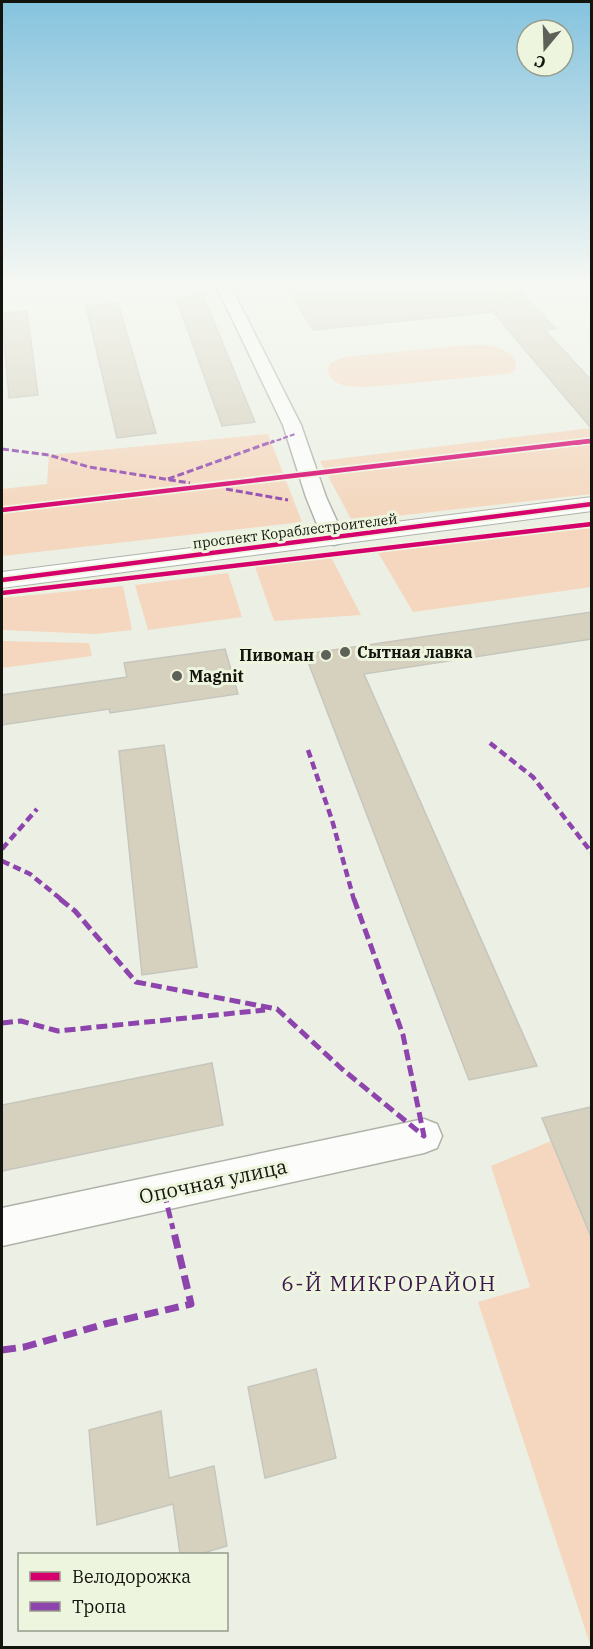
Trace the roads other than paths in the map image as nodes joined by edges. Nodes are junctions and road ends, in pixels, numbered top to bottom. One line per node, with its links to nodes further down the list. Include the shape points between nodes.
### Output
1 (261, 362): 3 (street, via 292,425 315,497)
2 (591, 504): 3 (street, проспект Кораблестроителей)
3 (334, 539): 4 (street, проспект Кораблестроителей)
4 (2, 580)
5 (424, 1136): 6 (street, Опочная улица)
6 (2, 1227)

